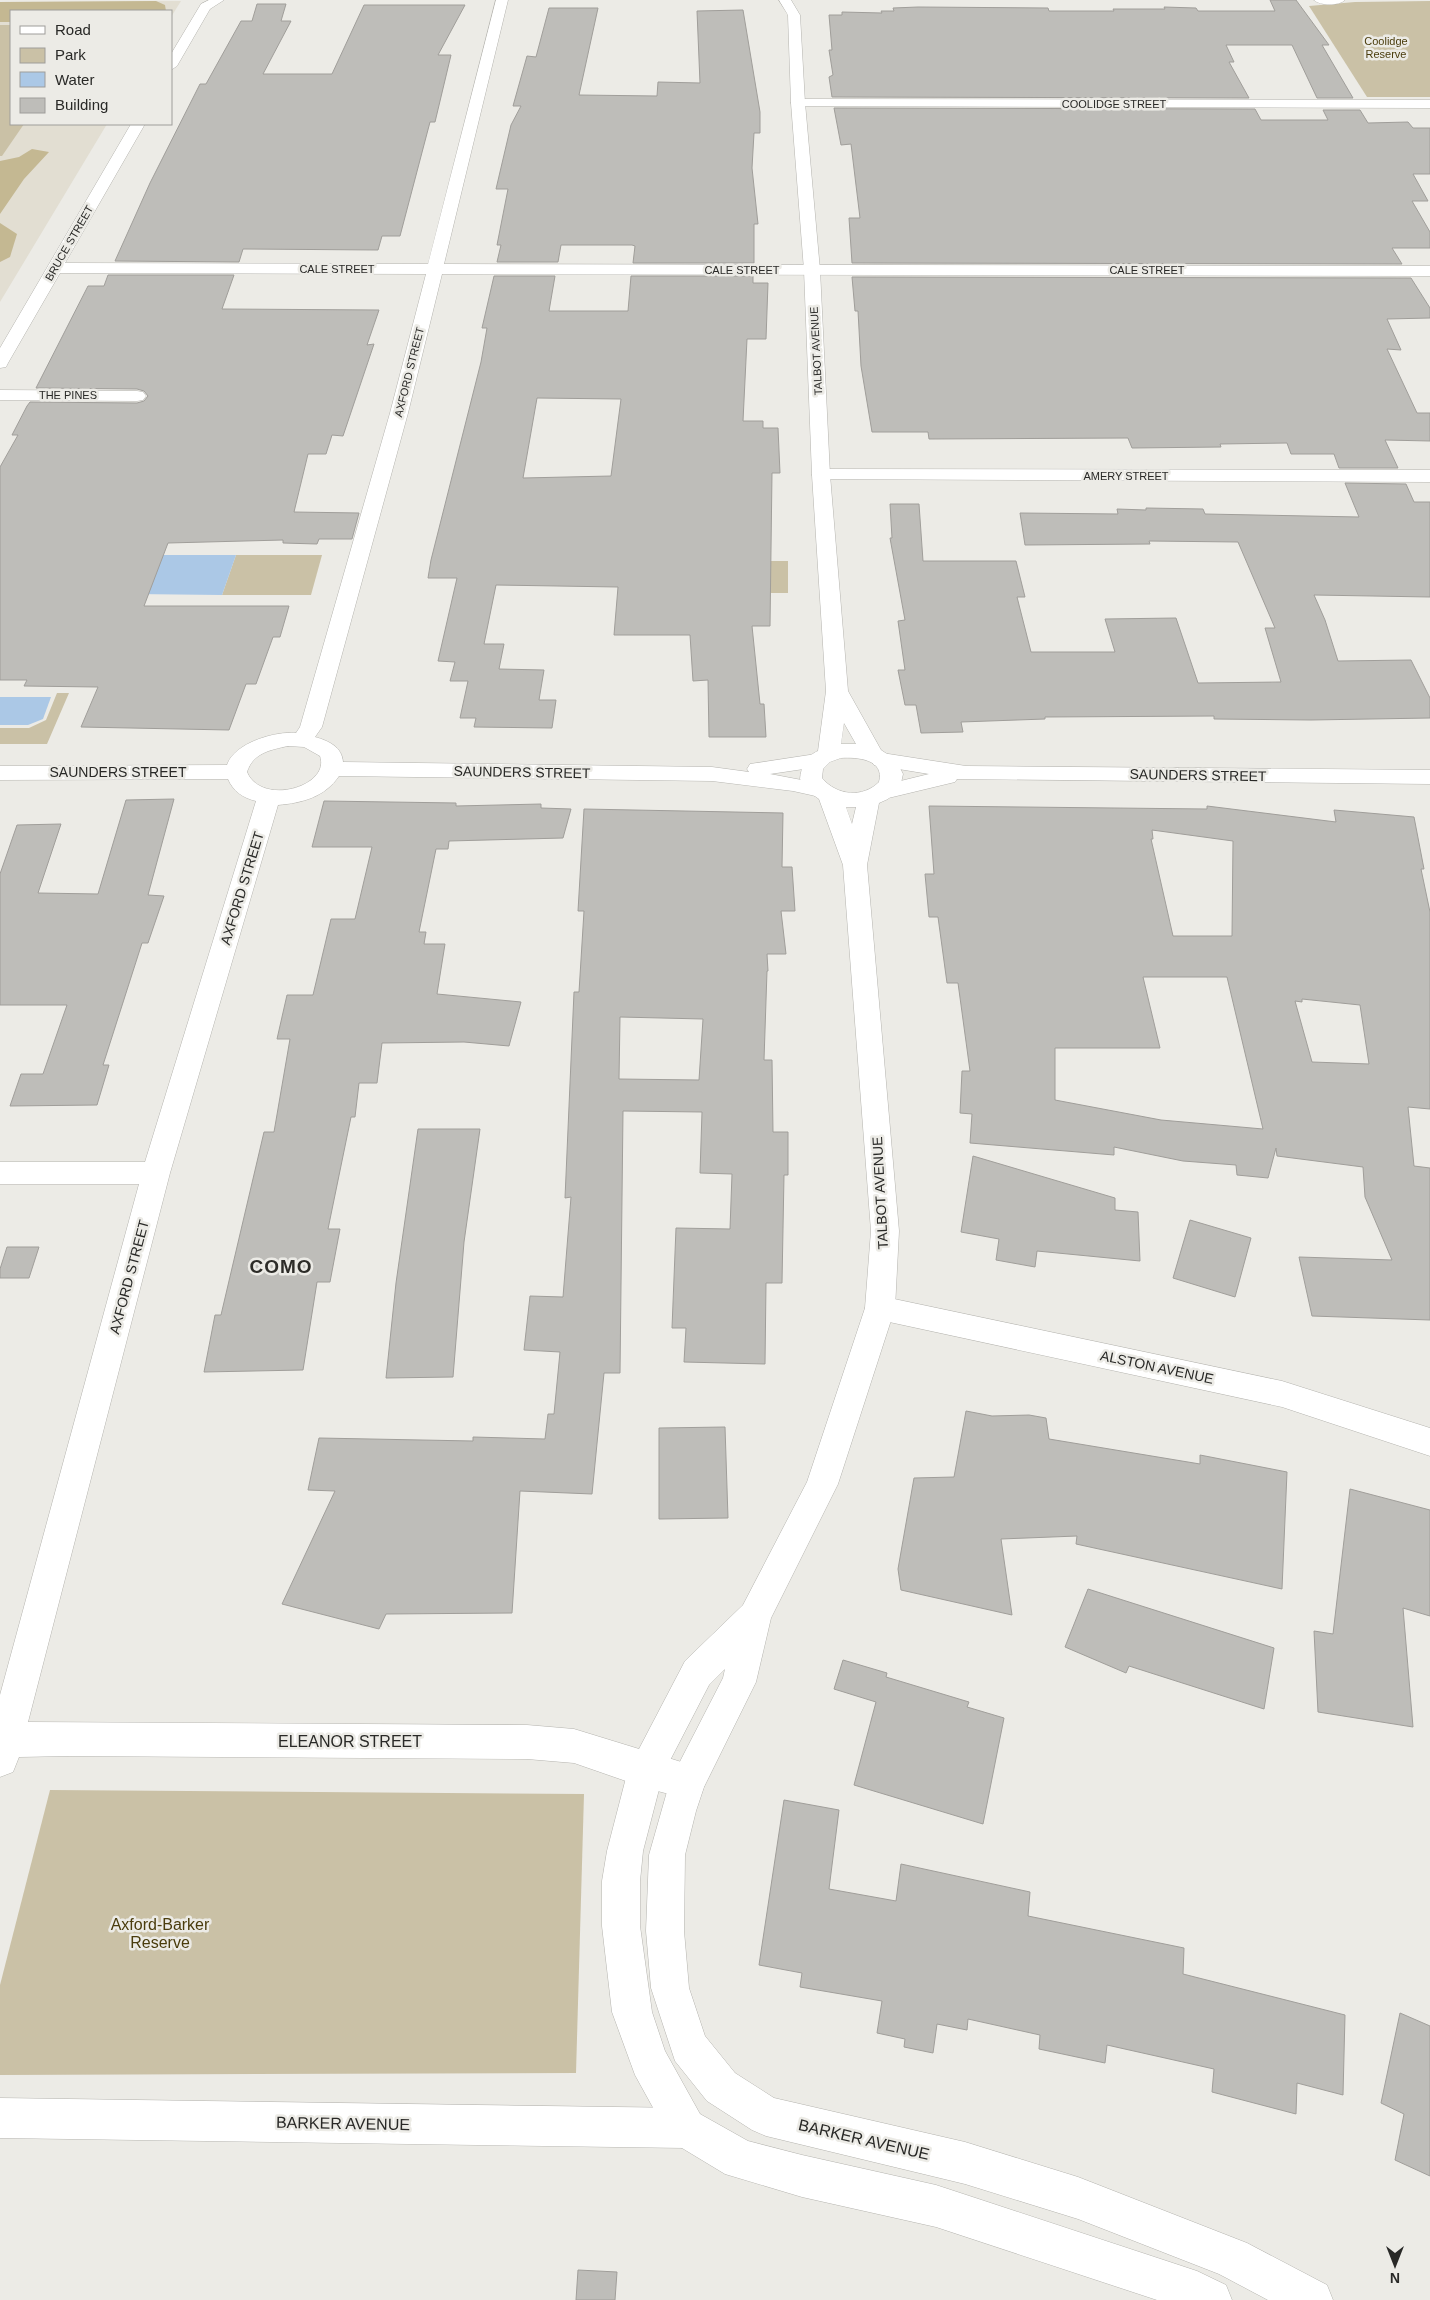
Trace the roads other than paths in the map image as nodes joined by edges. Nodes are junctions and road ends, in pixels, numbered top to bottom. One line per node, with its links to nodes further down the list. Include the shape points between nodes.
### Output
1 (218, 0): 5 (street)
2 (502, 0): 12 (street, AXFORD STREET)
3 (1320, 0): 4 (street)
4 (1339, 0)
5 (204, 4): 7 (street)
6 (793, 5): 8 (street, TALBOT AVENUE)
7 (172, 64)
8 (798, 103): 9 (street, COOLIDGE STREET); 13 (street, TALBOT AVENUE)
9 (1430, 104)
10 (137, 125): 11 (street, BRUCE STREET)
11 (54, 268): 12 (street, CALE STREET); 15 (street, BRUCE STREET)
12 (434, 269): 13 (street, CALE STREET); 21 (street, AXFORD STREET, via 399,413 312,727)
13 (812, 270): 14 (street, CALE STREET); 18 (street, TALBOT AVENUE)
14 (1430, 271)
15 (0, 363)
16 (0, 395): 17 (street, THE PINES)
17 (137, 396)
18 (821, 475): 19 (street, AMERY STREET); 20 (street, TALBOT AVENUE)
19 (1430, 476)
20 (837, 691): 22 (street, TALBOT AVENUE); 23 (street, TALBOT AVENUE)
21 (303, 739): 24 (street, via 330,753); 25 (street, via 278,740 255,747 241,759)
22 (823, 757): 23 (street, via 848,750); 28 (street, SAUNDERS STREET, via 791,766); 30 (street, via 810,772 811,779)
23 (877, 757): 27 (street, SAUNDERS STREET); 31 (street, via 889,766 891,781)
24 (331, 768): 28 (street, SAUNDERS STREET); 32 (street, via 322,783 313,789 297,795)
25 (236, 772): 26 (street, SAUNDERS STREET); 32 (street, via 240,784 249,792)
26 (0, 773)
27 (966, 773): 29 (street, SAUNDERS STREET); 31 (street, SAUNDERS STREET)
28 (712, 774): 30 (street, SAUNDERS STREET, via 793,784)
29 (1430, 777)
30 (824, 792): 31 (street, via 848,800); 33 (street, TALBOT AVENUE, via 834,806)
31 (874, 796): 33 (street, TALBOT AVENUE)
32 (269, 797): 35 (street, AXFORD STREET)
33 (855, 865): 36 (street, TALBOT AVENUE, via 885,1231)
34 (0, 1173): 35 (street)
35 (156, 1173): 39 (street, AXFORD STREET)
36 (880, 1308): 37 (street, ALSTON AVENUE, via 1282,1394); 38 (street, TALBOT AVENUE, via 822,1484)
37 (1430, 1442)
38 (755, 1616): 40 (street, TALBOT AVENUE, via 697,1673); 41 (street, TALBOT AVENUE, via 739,1682)
39 (3, 1750): 40 (street, ELEANOR STREET, via 69,1739 527,1742 574,1746)
40 (646, 1770): 41 (street, ELEANOR STREET); 43 (street, via 625,1850 621,1926 632,2012 650,2061)
41 (688, 1781): 45 (street, BARKER AVENUE, via 667,1856 664,1930 670,1988 688,2047 721,2087 766,2116 965,2163 1078,2198 1232,2258)
42 (0, 2118): 43 (street, BARKER AVENUE)
43 (686, 2128): 44 (street, BARKER AVENUE, via 740,2159 936,2206 1197,2292)
44 (1211, 2300)
45 (1312, 2300)

